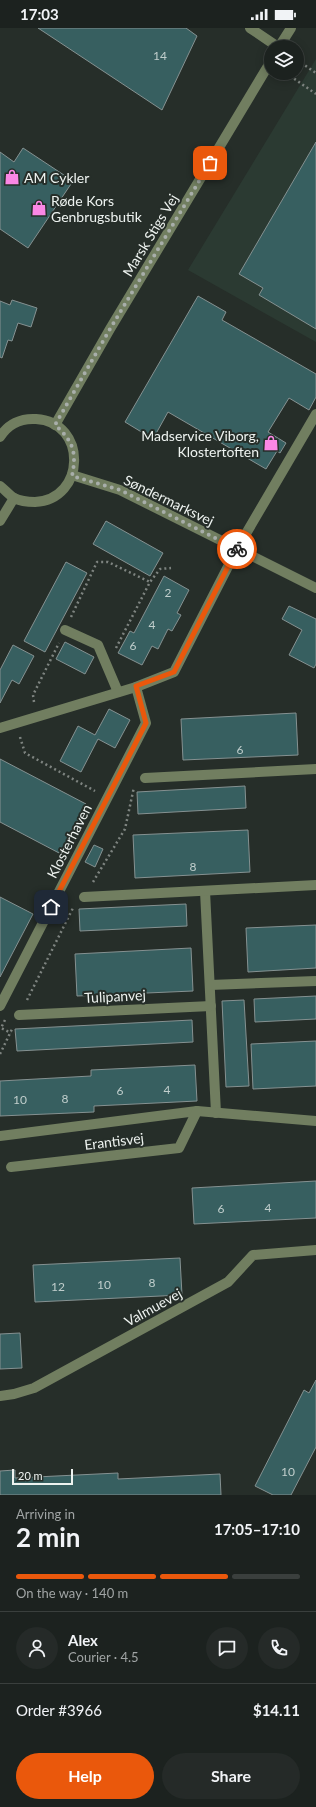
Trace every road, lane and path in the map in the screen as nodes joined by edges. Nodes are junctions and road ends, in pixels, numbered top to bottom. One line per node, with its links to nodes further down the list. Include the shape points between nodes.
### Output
1 (250, 28): 3 (street)
2 (291, 28): 4 (street)
3 (268, 40)
4 (283, 40)
5 (304, 65): 7 (path)
6 (264, 73): 11 (street, Marsk Stigs Vej)
7 (316, 73)
8 (296, 80): 9 (path)
9 (316, 94)
10 (316, 414): 17 (street)
11 (55, 425): 12 (street, via 43,420 29,419 16,422); 13 (street, via 66,434 73,447 75,461)
12 (2, 431)
13 (72, 476): 15 (street, via 65,488 42,502); 17 (street, Søndermarksvej, via 120,490)
14 (0, 486): 15 (street)
15 (14, 498): 16 (street)
16 (0, 521)
17 (237, 549): 19 (street, Søndermarksvej); 22 (street, via 174,672)
18 (170, 568): 21 (path, via 160,569 150,582 115,649)
19 (316, 588)
20 (65, 630): 21 (street, via 98,645)
21 (104, 660): 23 (street)
22 (136, 686): 23 (street); 28 (street, Klosterhaven, via 146,723)
23 (118, 692): 24 (street)
24 (16, 723): 25 (street); 28 (path, via 25,753)
25 (0, 728)
26 (316, 768): 27 (street)
27 (145, 778): 31 (path, via 133,788 124,829)
28 (108, 798): 34 (street, Klosterhaven)
29 (316, 885): 30 (street)
30 (206, 891): 31 (street); 33 (street)
31 (84, 897): 36 (path, via 71,909)
32 (316, 981): 33 (street)
33 (210, 985): 35 (street)
34 (0, 1006)
35 (211, 1006): 36 (street, Tulipanvej); 39 (street)
36 (19, 1015): 37 (path)
37 (0, 1054)
38 (197, 1111): 39 (street, Erantisvej); 41 (street, Erantisvej); 42 (street, Erantisvej, via 179,1148)
39 (216, 1113): 40 (street, Erantisvej)
40 (316, 1121)
41 (0, 1136)
42 (12, 1167)
43 (316, 1250): 44 (street, Valmuevej, via 253,1254 228,1282 34,1388)
44 (0, 1396)

